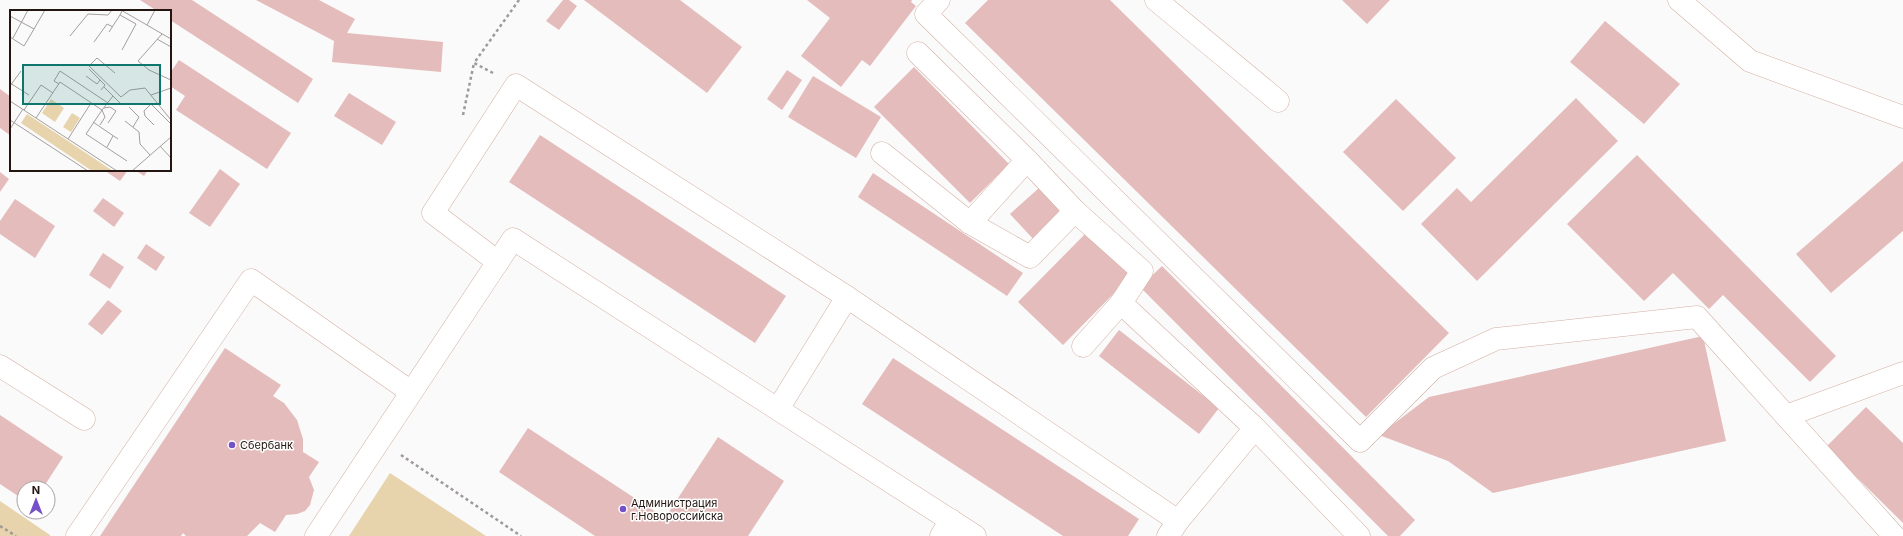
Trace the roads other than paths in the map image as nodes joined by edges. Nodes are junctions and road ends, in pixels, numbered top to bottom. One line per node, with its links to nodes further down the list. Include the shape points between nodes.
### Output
1 (939, 0): 19 (lane, via 926,14 1360,441 1433,368 1496,339 1697,317)
2 (1156, 0): 5 (lane)
3 (1679, 0): 6 (lane, via 1750,61)
4 (918, 53): 8 (lane)
5 (1278, 101)
6 (1903, 117)
7 (882, 153): 10 (lane)
8 (1026, 160): 9 (lane); 10 (lane)
9 (1075, 211): 10 (lane, via 1030,257); 13 (lane, via 1142,270)
10 (970, 223)
11 (498, 262): 12 (lane, via 433,213 516,85); 17 (lane); 18 (lane, via 513,239)
12 (847, 297): 18 (lane); 23 (lane)
13 (1121, 303): 14 (lane); 21 (lane)
14 (1083, 346)
15 (0, 366): 20 (lane)
16 (1903, 373): 19 (lane)
17 (412, 392): 24 (lane, via 251,280); 25 (lane)
18 (778, 409): 22 (lane)
19 (1786, 416): 28 (lane)
20 (84, 419)
21 (1255, 428): 23 (lane); 27 (lane)
22 (946, 528): 26 (lane)
23 (1173, 528)
24 (77, 536)
25 (316, 536)
26 (975, 536)
27 (1359, 536)
28 (1894, 536)

